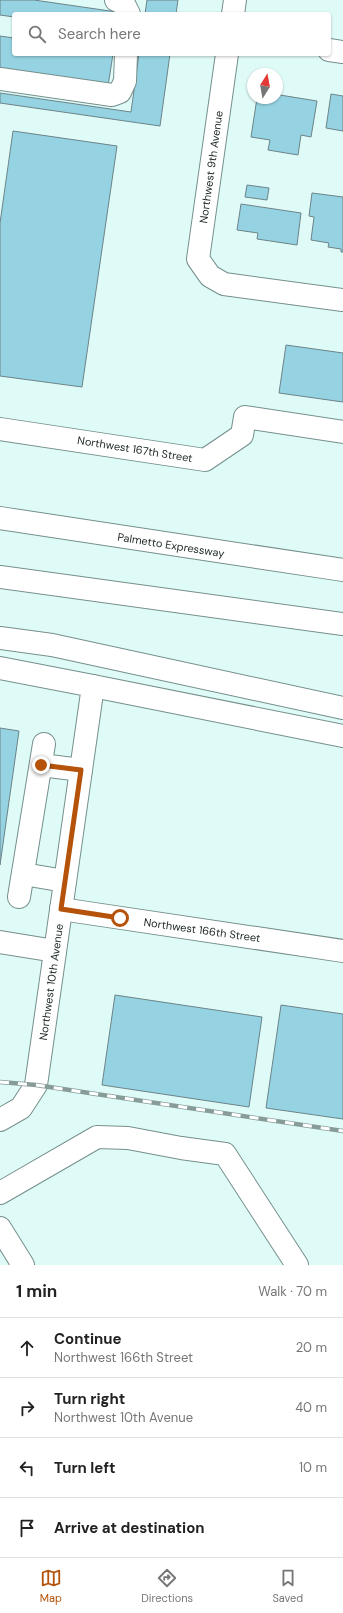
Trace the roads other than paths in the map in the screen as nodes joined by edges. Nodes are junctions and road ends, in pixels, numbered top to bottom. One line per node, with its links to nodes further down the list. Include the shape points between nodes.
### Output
1 (116, 0): 3 (main road, via 124,4)
2 (235, 0): 4 (main road)
3 (128, 12)
4 (233, 12)
5 (331, 50): 6 (main road)
6 (343, 52)
7 (126, 56): 9 (main road, via 125,81 120,92 112,95)
8 (227, 56): 10 (main road, Northwest 9th Avenue, via 198,259 210,276 224,284)
9 (0, 79)
10 (343, 300)
11 (0, 429): 12 (main road, Northwest 167th Street, via 205,460 242,435 245,417)
12 (343, 432)
13 (0, 518): 14 (main road, Palmetto Expressway)
14 (343, 570)
15 (0, 577): 16 (main road)
16 (343, 624)
17 (0, 638): 20 (main road, via 52,646)
18 (0, 668): 19 (main road)
19 (93, 686): 21 (main road); 22 (main road, Northwest 10th Avenue)
20 (343, 708)
21 (343, 736)
22 (81, 770): 23 (main road, via 43,755); 24 (main road, Northwest 10th Avenue)
23 (23, 874): 24 (main road); 25 (main road)
24 (65, 881): 26 (main road, Northwest 10th Avenue)
25 (19, 897)
26 (61, 909): 28 (main road, Northwest 10th Avenue); 29 (main road, Northwest 166th Street)
27 (0, 942): 28 (main road)
28 (55, 951): 30 (main road, Northwest 10th Avenue, via 36,1085 21,1108)
29 (343, 951)
30 (0, 1120)
31 (0, 1193): 34 (main road, via 97,1138 128,1138 225,1154)
32 (0, 1228): 33 (main road)
33 (23, 1265)
34 (298, 1265)

